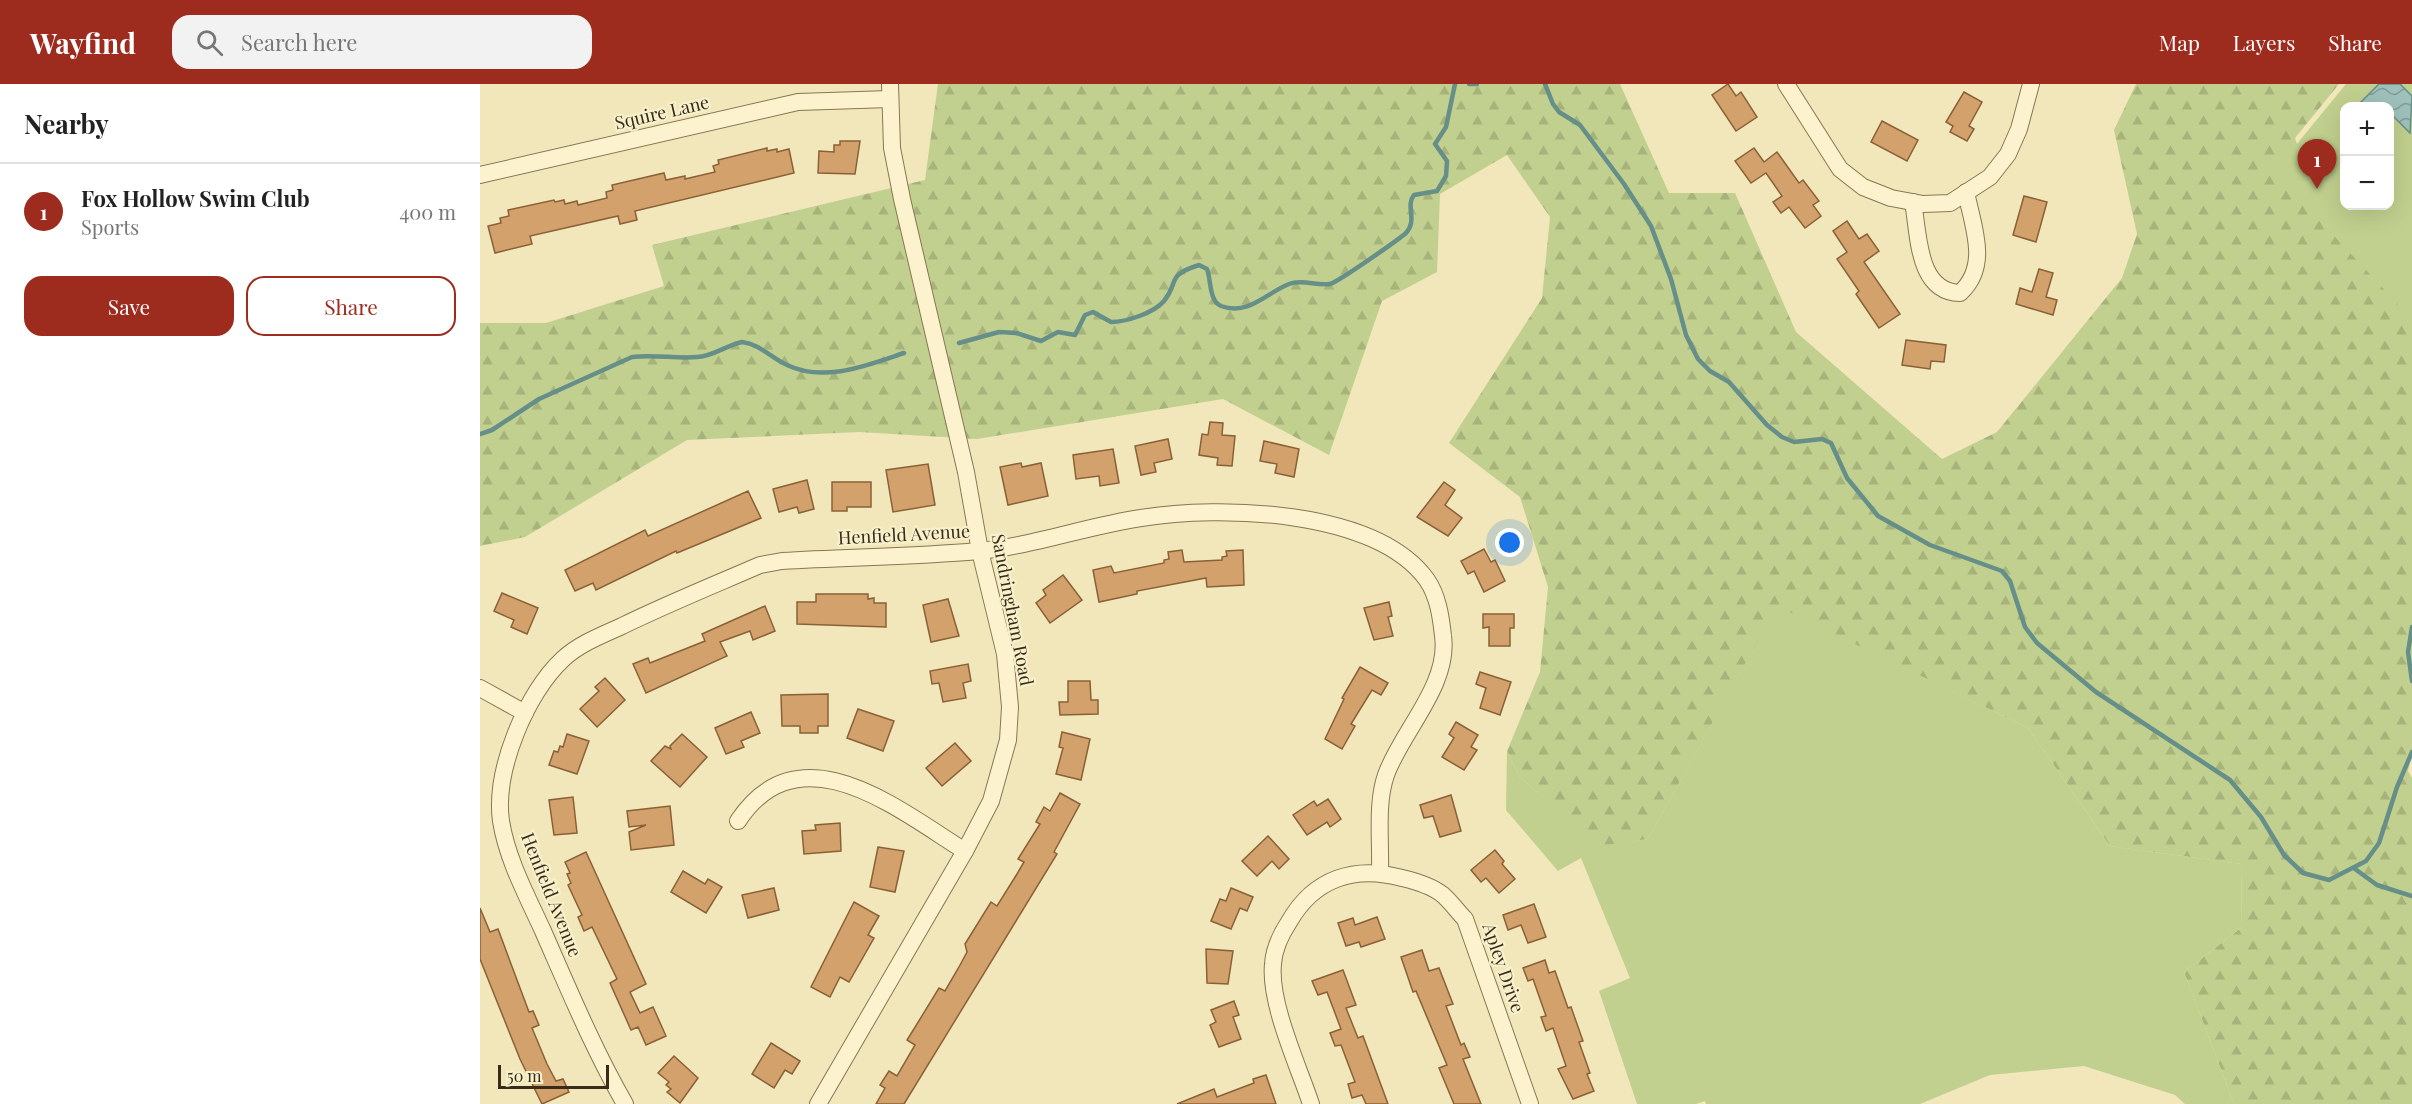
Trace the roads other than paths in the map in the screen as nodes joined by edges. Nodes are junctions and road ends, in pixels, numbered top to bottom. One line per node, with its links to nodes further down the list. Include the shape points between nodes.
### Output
1 (1785, 84): 6 (street, via 1840,170 1863,187)
2 (2031, 84): 5 (street, via 2008,154 1990,177)
3 (890, 92): 4 (street, Squire Lane, via 798,102); 7 (street, Sandringham Road, via 892,148 966,472)
4 (480, 175)
5 (1966, 192): 6 (street, via 1950,202); 6 (street, via 1977,268 1960,292 1947,292 1934,285 1926,272)
6 (1913, 202)
7 (980, 551): 9 (street, Henfield Avenue, via 760,565 590,641 564,659 543,682); 11 (street, Sandringham Road, via 1005,654 1010,707 1000,775); 12 (street, Henfield Avenue, via 1139,518 1250,512 1329,525 1371,539 1406,559 1427,580 1437,600 1444,639 1440,666 1423,709 1387,771)
8 (480, 688): 9 (street)
9 (525, 713): 13 (street, Henfield Avenue, via 508,758 501,792 501,820 513,863 600,1061)
10 (738, 821): 11 (street, via 753,802 777,787 809,779 835,780 870,792)
11 (965, 851): 14 (street, Sandringham Road)
12 (1380, 872): 15 (street, Apley Drive, via 1359,872 1336,879 1312,893 1298,906 1279,938 1273,962 1273,991); 16 (street, Apley Drive, via 1417,882 1443,895 1465,919)
13 (625, 1104)
14 (818, 1104)
15 (1311, 1104)
16 (1530, 1104)

